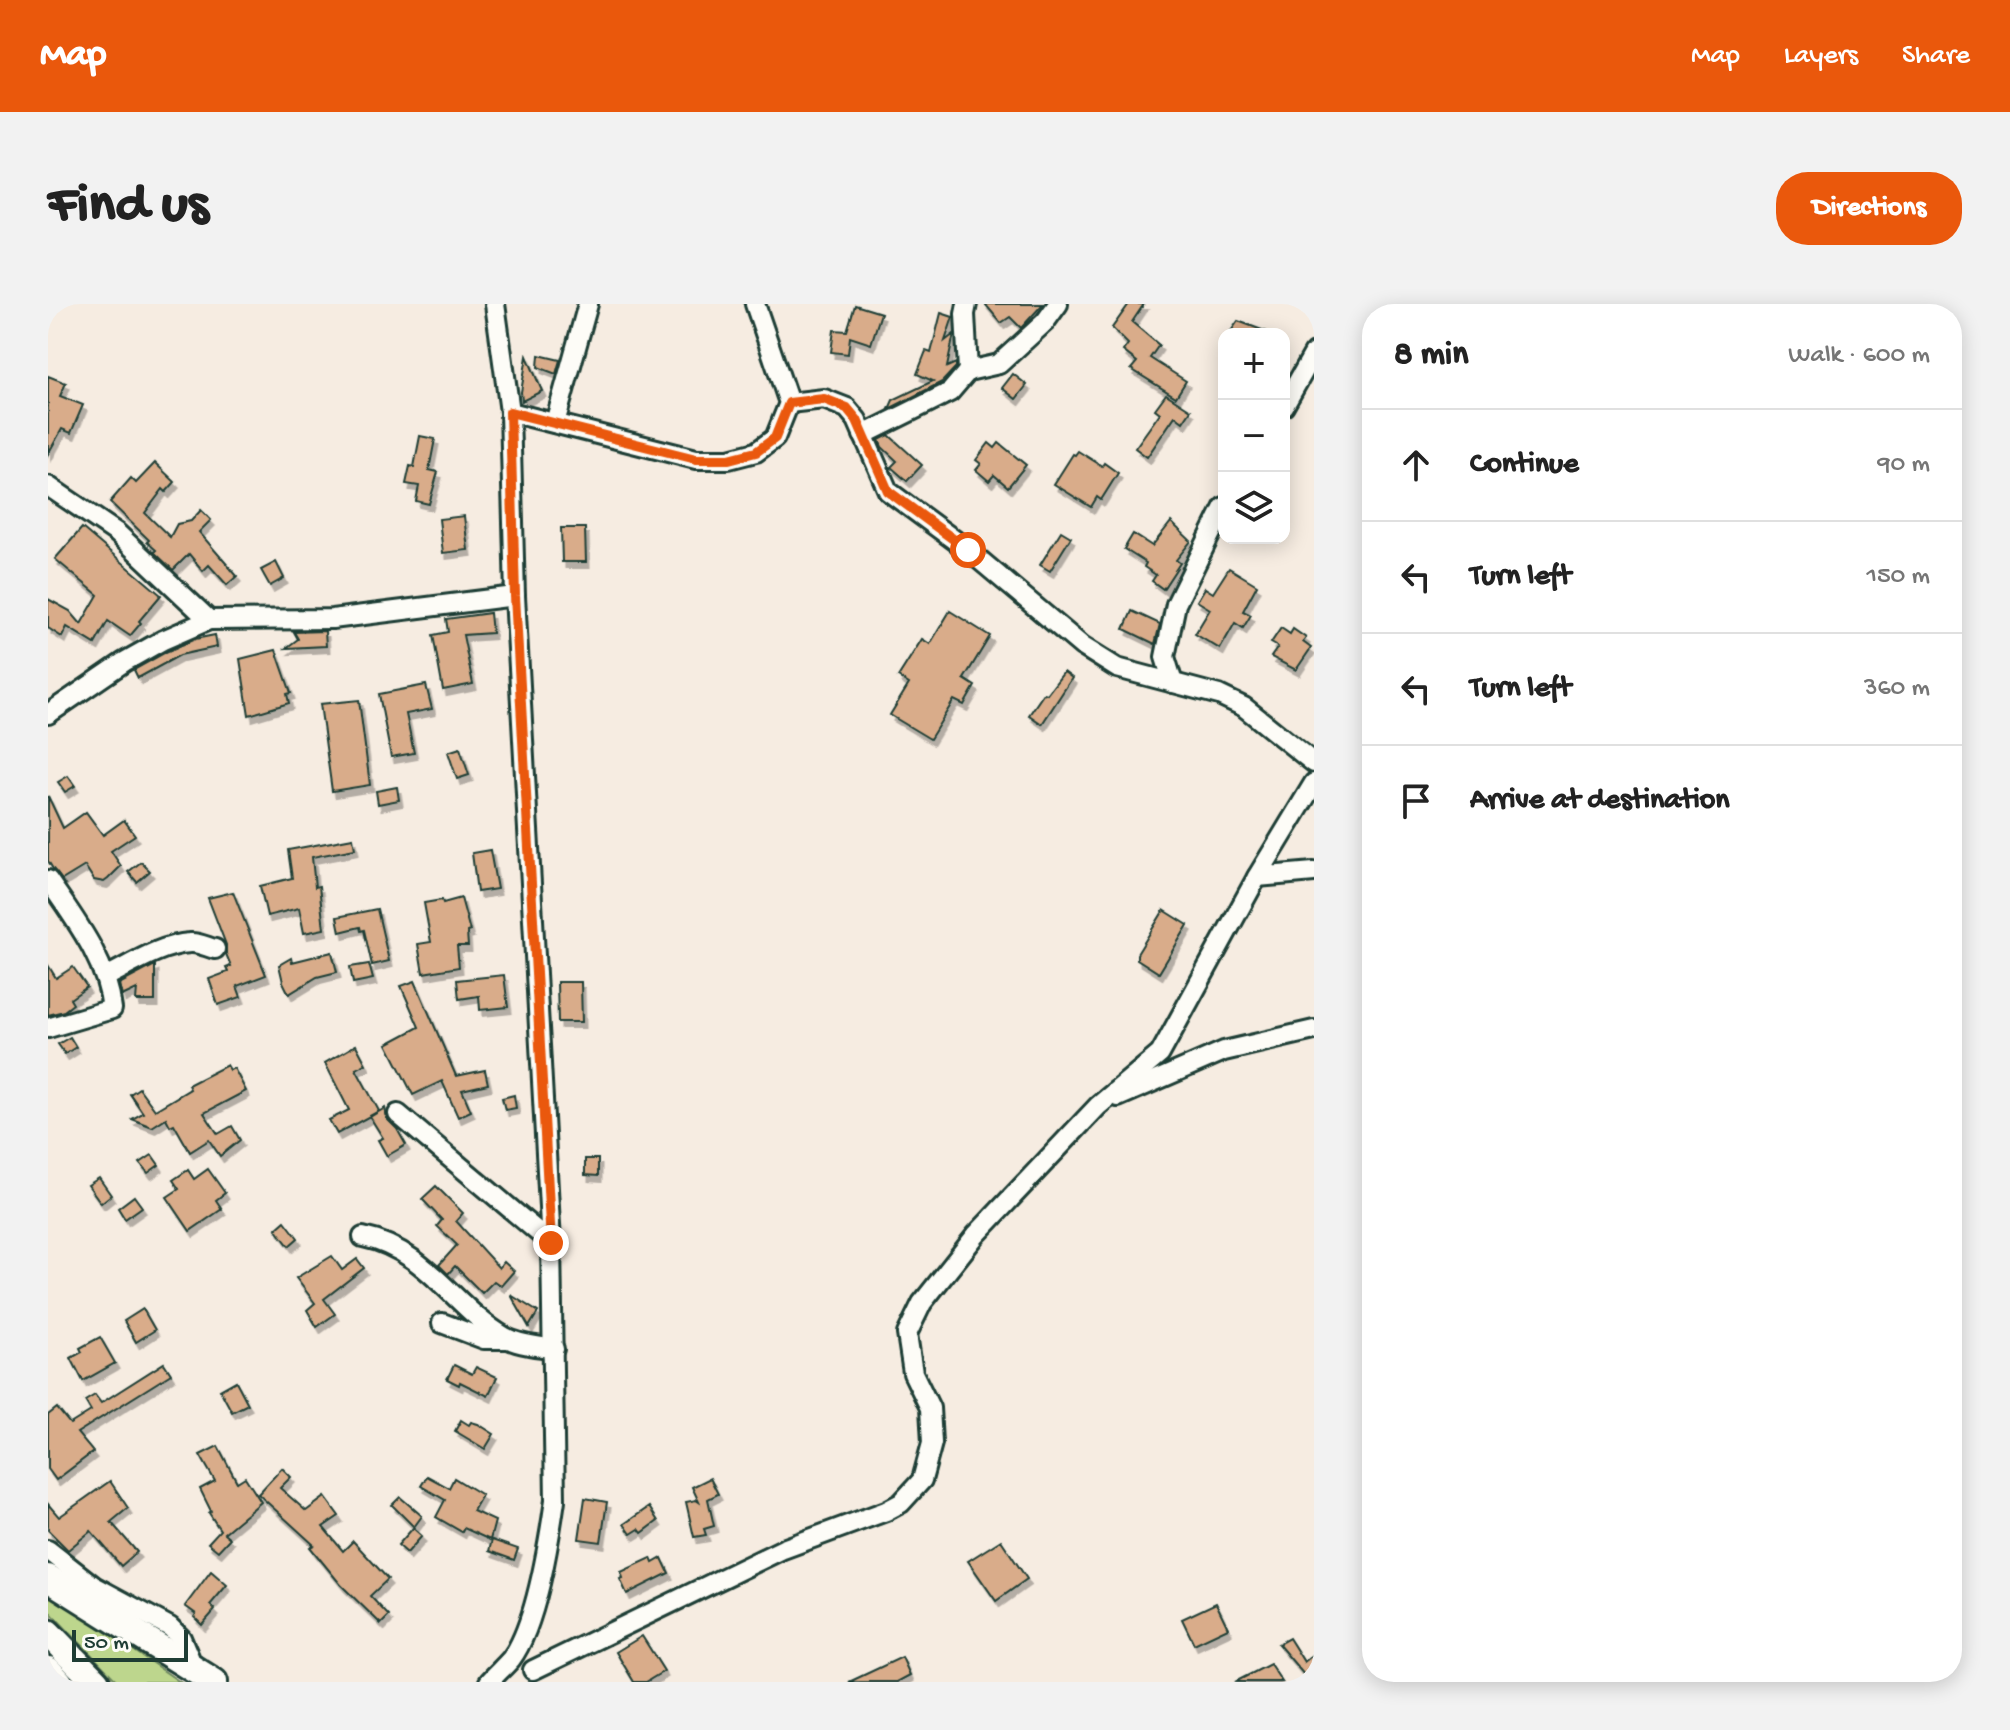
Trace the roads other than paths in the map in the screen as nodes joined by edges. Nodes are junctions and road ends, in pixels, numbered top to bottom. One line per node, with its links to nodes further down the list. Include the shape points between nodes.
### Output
1 (495, 304): 10 (street)
2 (588, 304): 11 (street)
3 (755, 304): 9 (street)
4 (967, 304): 7 (street)
5 (1058, 304): 7 (street, via 999,364)
6 (1314, 353): 8 (street)
7 (968, 371): 12 (street, via 950,392)
8 (1287, 400)
9 (789, 403): 11 (street, via 775,438 756,452 729,459 696,459); 12 (street, via 824,399 847,408)
10 (510, 412): 11 (street); 15 (street)
11 (555, 423)
12 (863, 435): 17 (street, via 888,491 1082,646 1117,668)
13 (48, 486): 16 (street, via 117,533)
14 (1218, 519): 17 (street, via 1176,604 1165,657)
15 (515, 596): 16 (street, via 332,619); 31 (street)
16 (209, 620): 18 (street, via 124,662)
17 (1173, 683): 19 (street, via 1244,707)
18 (48, 714)
19 (1314, 763)
20 (1314, 783): 22 (street)
21 (1314, 872): 22 (street)
22 (1257, 877): 28 (street, via 1160,1054)
23 (48, 880): 25 (street)
24 (215, 949): 25 (street, via 193,942 174,946)
25 (106, 977): 26 (street, via 112,1009)
26 (48, 1028)
27 (1314, 1030): 28 (street, via 1224,1051)
28 (1098, 1106): 41 (street, via 976,1235 922,1303 907,1334 913,1373 930,1408 932,1443 922,1480 901,1503 783,1549)
29 (398, 1114): 31 (street)
30 (363, 1237): 33 (street, via 381,1241 419,1265)
31 (551, 1243): 34 (street)
32 (442, 1323): 33 (street, via 484,1339)
33 (507, 1339): 34 (street)
34 (554, 1349): 38 (street, via 555,1500 532,1610)
35 (48, 1550): 40 (street, via 94,1586 170,1627)
36 (48, 1578): 40 (highway)
37 (48, 1633): 43 (highway)
38 (512, 1657): 41 (street); 44 (street)
39 (48, 1670): 42 (highway)
40 (205, 1676)
41 (537, 1676)
42 (59, 1682)
43 (96, 1682)
44 (489, 1682)

